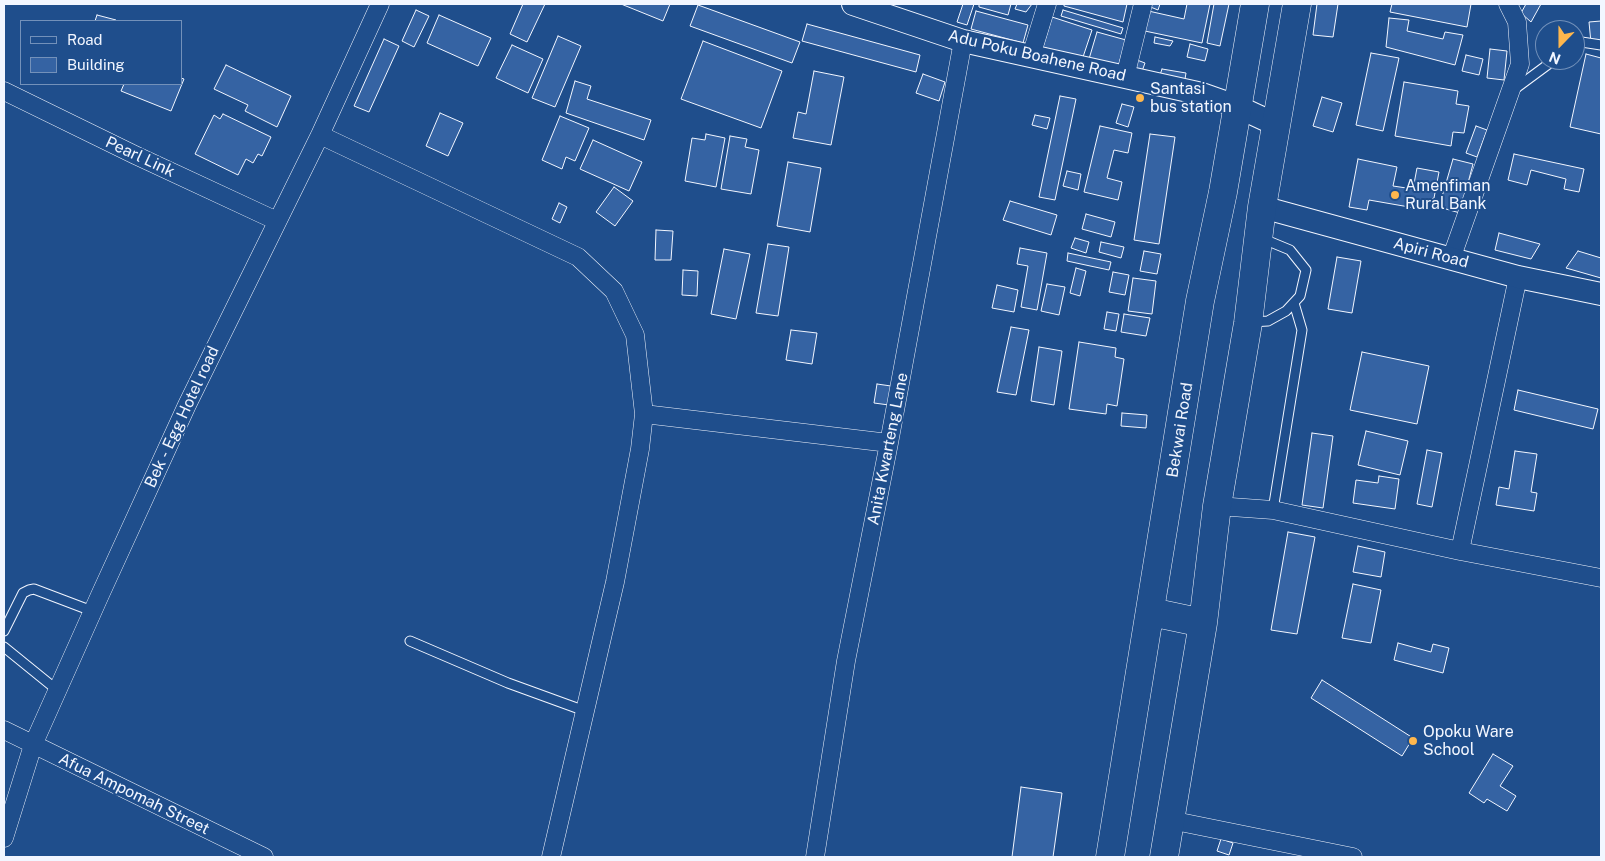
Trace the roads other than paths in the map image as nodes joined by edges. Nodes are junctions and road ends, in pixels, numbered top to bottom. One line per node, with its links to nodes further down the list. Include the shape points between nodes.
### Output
1 (380, 4): 18 (street, Bek - Egg Hotel road)
2 (1047, 4): 11 (street)
3 (1142, 4): 13 (street)
4 (1255, 4): 16 (highway, Bekwai Road)
5 (1297, 4): 17 (highway)
6 (1508, 4): 15 (street, via 1517,22 1520,64)
7 (865, 6): 8 (street, Adu Poku Boahene Road)
8 (963, 41): 11 (street, Adu Poku Boahene Road); 28 (street, Anita Kwarteng Lane)
9 (1585, 43): 10 (lane)
10 (1601, 45)
11 (1031, 56): 13 (street, Adu Poku Boahene Road)
12 (1542, 70): 15 (lane)
13 (1125, 77): 16 (street, Adu Poku Boahene Road, via 1202,94)
14 (4, 91): 20 (street, Pearl Link)
15 (1510, 93): 22 (street)
16 (1236, 106): 17 (street, Adu Poku Boahene Road); 34 (highway, Bekwai Road, via 1223,192 1200,301)
17 (1277, 125): 19 (highway)
18 (320, 135): 20 (street, Bek - Egg Hotel road); 27 (street, via 578,256 614,291 635,335)
19 (1262, 207): 21 (highway); 22 (street, Apiri Road)
20 (277, 221): 33 (street, Bek - Egg Hotel road)
21 (1258, 237): 25 (lane, via 1290,250 1306,270 1300,296); 26 (highway)
22 (1451, 259): 23 (street, Apiri Road)
23 (1518, 277): 24 (street, Apiri Road); 31 (street)
24 (1601, 294)
25 (1294, 303): 26 (lane, via 1268,321); 30 (lane, via 1302,330)
26 (1248, 323): 29 (highway)
27 (644, 414): 28 (street); 40 (street, via 615,582)
28 (889, 443): 47 (street, Anita Kwarteng Lane, via 846,661)
29 (1217, 506): 30 (street); 35 (highway)
30 (1274, 510): 31 (street)
31 (1460, 551): 32 (street)
32 (1601, 578)
33 (92, 611): 36 (lane, via 28,590 22,594); 39 (street, Bek - Egg Hotel road)
34 (1150, 612): 35 (highway); 48 (highway, Bekwai Road)
35 (1203, 623): 43 (highway)
36 (4, 631)
37 (410, 641): 40 (lane, via 508,683)
38 (4, 646): 39 (lane)
39 (57, 690): 42 (street, Bek - Egg Hotel road)
40 (585, 711): 46 (street)
41 (4, 730): 42 (street, Afua Ampomah Street)
42 (33, 745): 44 (street, Bek - Egg Hotel road); 45 (street, Afua Ampomah Street)
43 (1170, 820): 49 (highway); 50 (street)
44 (4, 838)
45 (264, 857)
46 (551, 857)
47 (815, 857)
48 (1110, 857)
49 (1164, 857)
50 (1353, 857)

